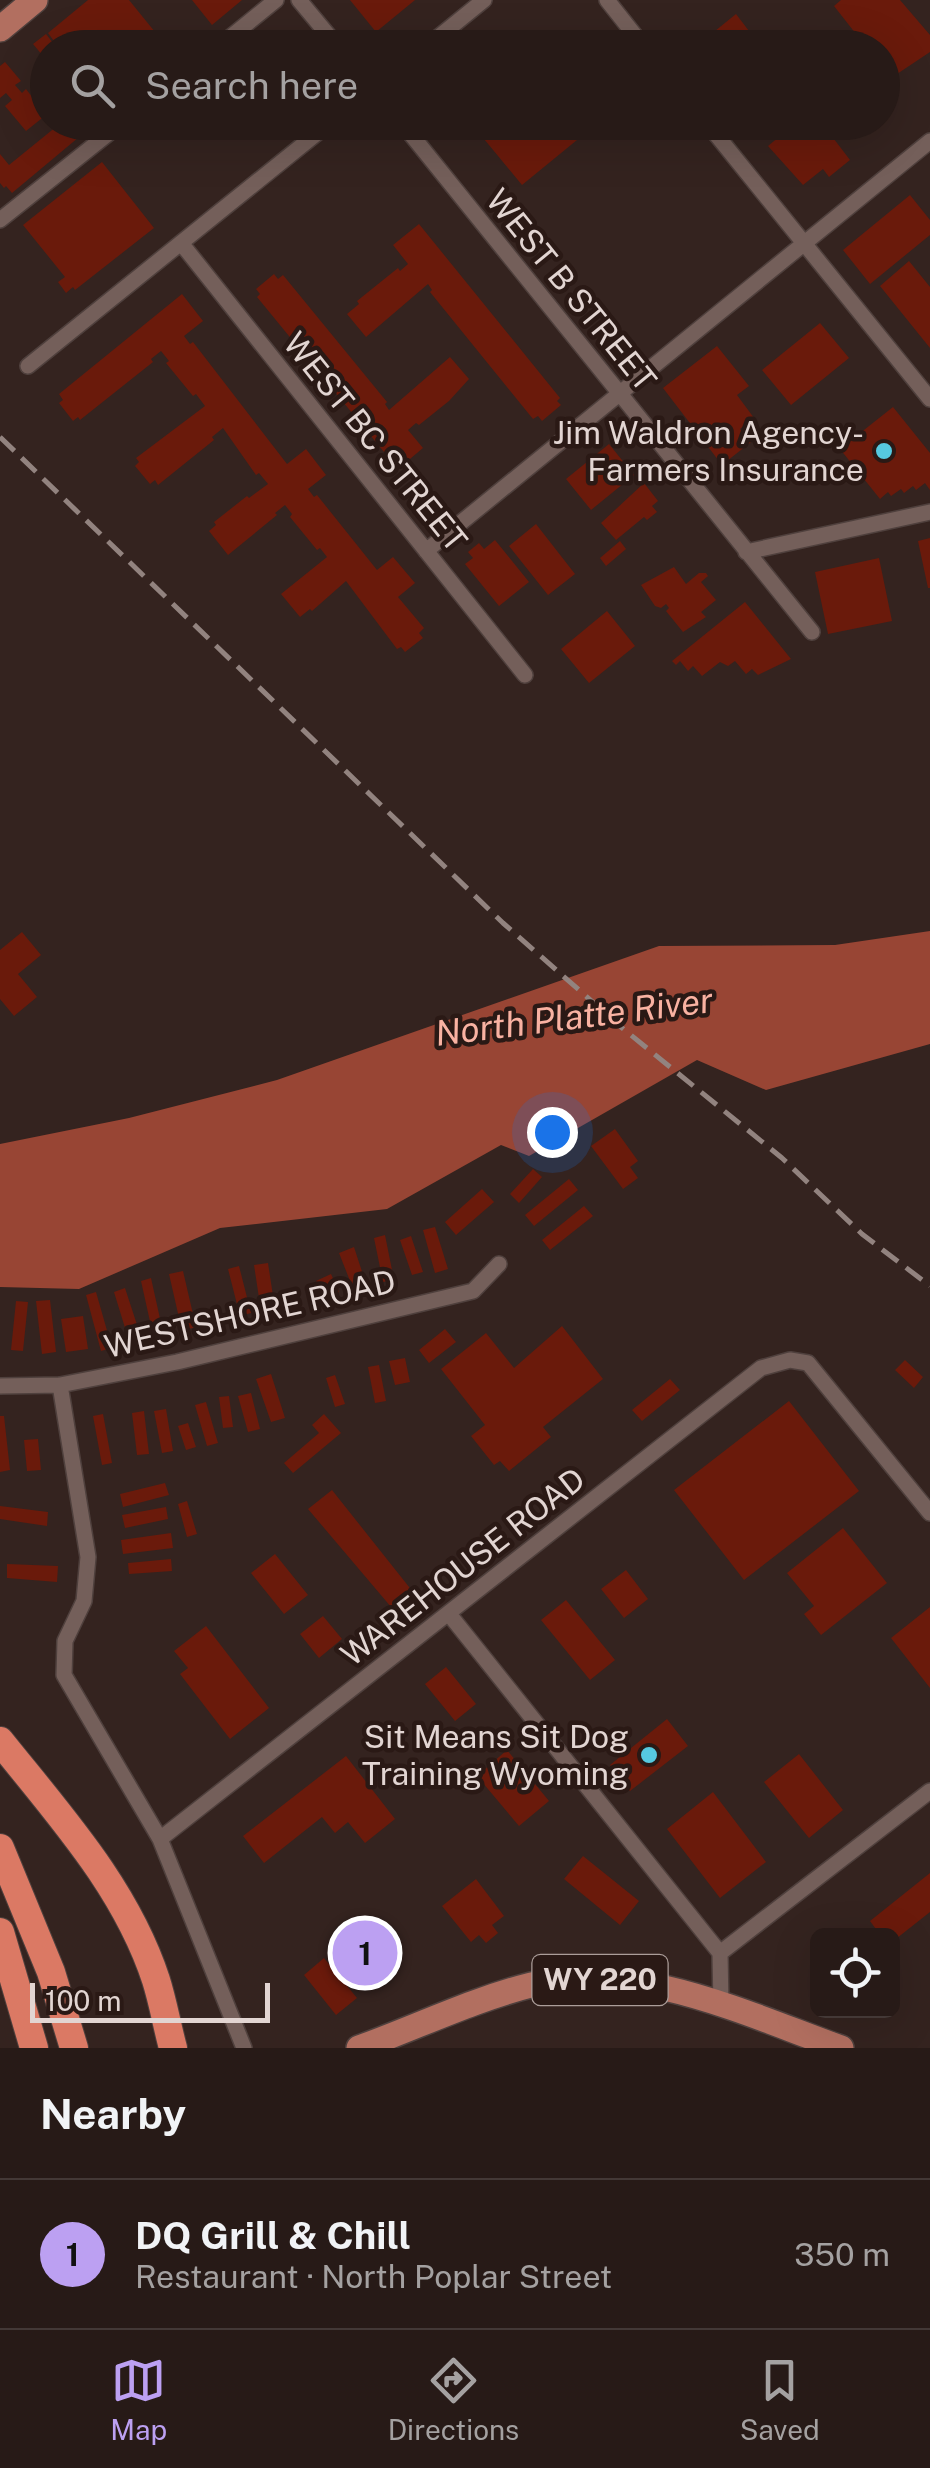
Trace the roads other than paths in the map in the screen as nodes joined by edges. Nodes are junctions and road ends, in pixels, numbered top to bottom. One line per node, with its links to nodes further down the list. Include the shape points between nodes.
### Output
1 (35, 0): 6 (main road)
2 (276, 0): 7 (street)
3 (299, 0): 8 (street)
4 (484, 0): 9 (street)
5 (608, 0): 10 (street)
6 (0, 29)
7 (239, 30)
8 (324, 30)
9 (447, 30)
10 (632, 30)
11 (100, 140): 16 (street)
12 (310, 140): 17 (street)
13 (415, 140): 20 (street, WEST B STREET)
14 (720, 140): 18 (street)
15 (930, 141): 18 (street)
16 (0, 220)
17 (181, 243): 19 (street); 23 (street, WEST BC STREET)
18 (804, 244): 20 (street); 21 (street)
19 (28, 366)
20 (618, 392): 23 (street); 24 (street, WEST B STREET)
21 (930, 399)
22 (930, 512): 24 (street)
23 (426, 551): 26 (street, WEST BC STREET)
24 (746, 552): 25 (street, WEST B STREET)
25 (812, 632)
26 (526, 675)
27 (499, 1264): 28 (street, WESTSHORE ROAD, via 473,1291)
28 (60, 1385): 29 (street, WESTSHORE ROAD); 34 (street, via 88,1557 84,1601 65,1641 64,1675)
29 (0, 1386)
30 (930, 1513): 31 (street, WAREHOUSE ROAD, via 808,1363 790,1360 761,1368)
31 (449, 1614): 34 (street, WAREHOUSE ROAD); 37 (street)
32 (0, 1742): 41 (highway, via 91,1854 123,1906 156,1980)
33 (930, 1790): 37 (street)
34 (160, 1839): 42 (street)
35 (0, 1848): 39 (highway)
36 (0, 1932): 40 (highway)
37 (720, 1953): 38 (street)
38 (722, 2006): 43 (main road, WY 220, via 659,1988 575,1979 488,1998); 44 (main road, WY 220)
39 (72, 2038)
40 (32, 2042)
41 (173, 2048)
42 (244, 2048)
43 (359, 2048)
44 (842, 2048)

